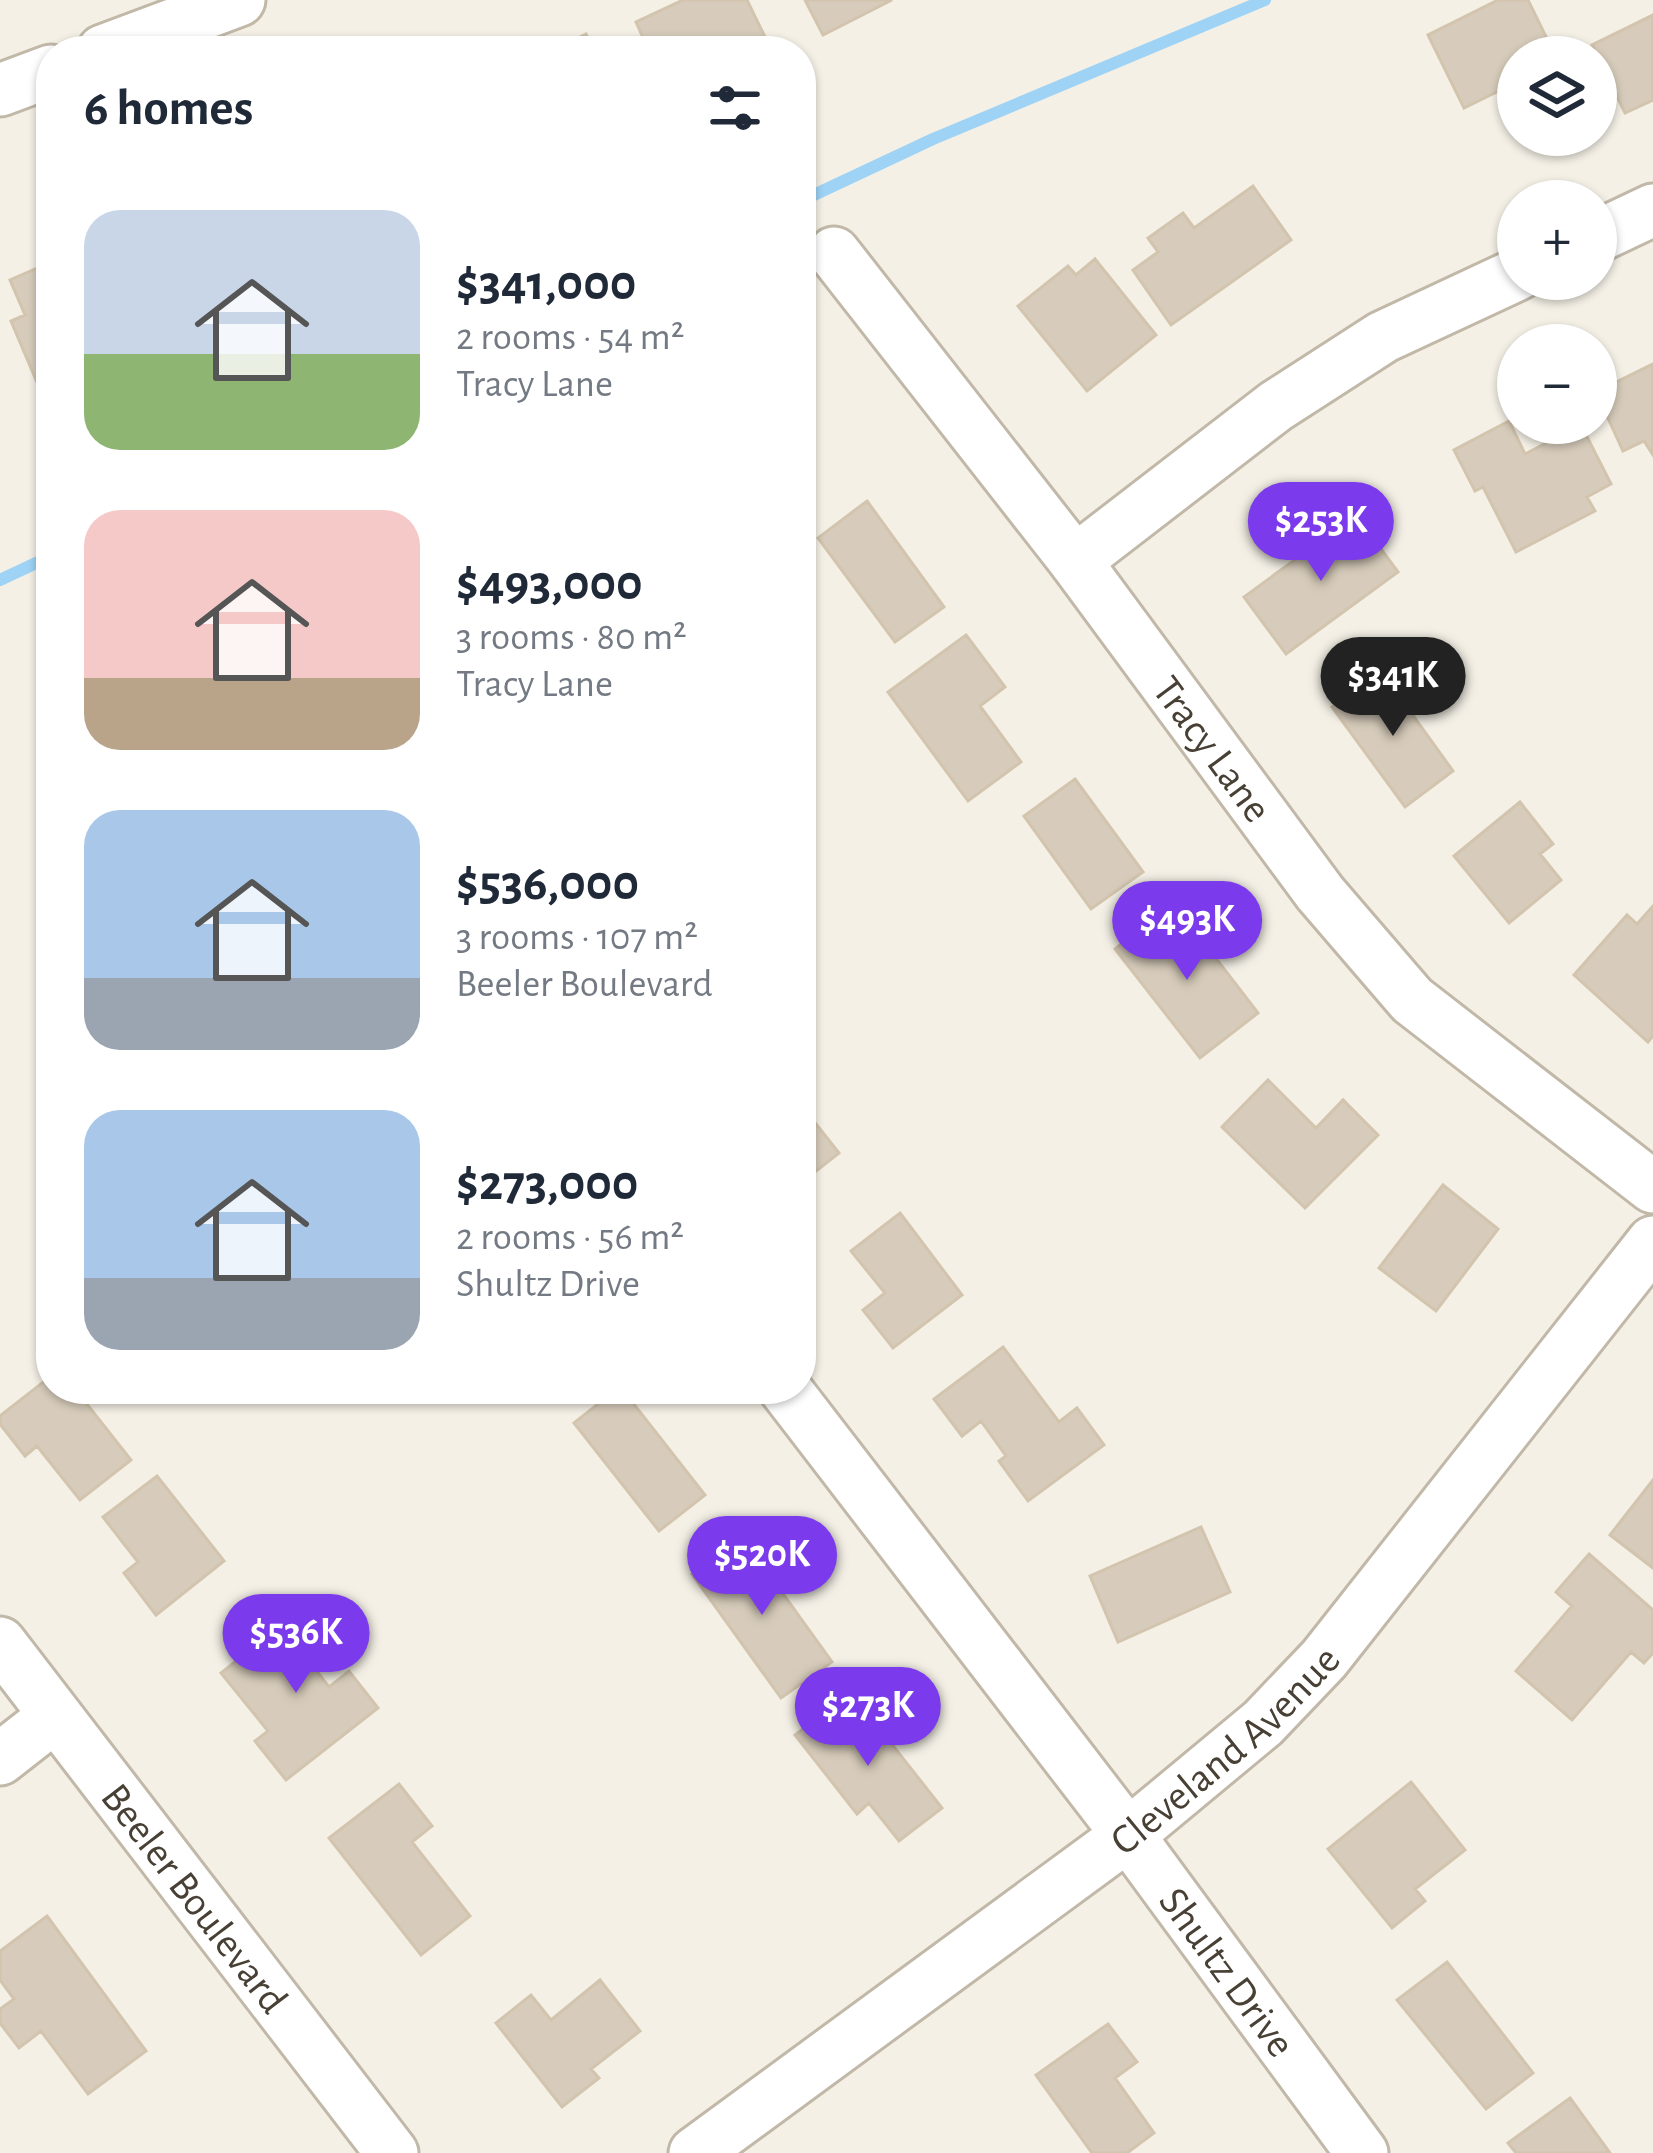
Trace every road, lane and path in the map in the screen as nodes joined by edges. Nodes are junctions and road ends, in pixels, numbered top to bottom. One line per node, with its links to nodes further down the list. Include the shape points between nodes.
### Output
1 (239, 0): 2 (street)
2 (144, 36)
3 (36, 77): 4 (street)
4 (0, 90)
5 (1653, 210): 6 (street)
6 (1617, 227)
7 (834, 253): 9 (street, Tracy Lane)
8 (1497, 284): 9 (street, via 1383,337 1276,406)
9 (1075, 561): 10 (street, Tracy Lane, via 1320,893 1412,1000)
10 (1653, 1187)
11 (1653, 1242): 16 (street, Cleveland Avenue, via 1324,1659 1263,1724)
12 (797, 1404): 16 (street, Shultz Drive)
13 (0, 1643): 14 (street, Beeler Boulevard)
14 (56, 1716): 15 (street); 17 (street, Beeler Boulevard)
15 (0, 1759)
16 (1128, 1835): 18 (street, Cleveland Avenue); 19 (street, Shultz Drive)
17 (392, 2153)
18 (695, 2153)
19 (1363, 2153)

